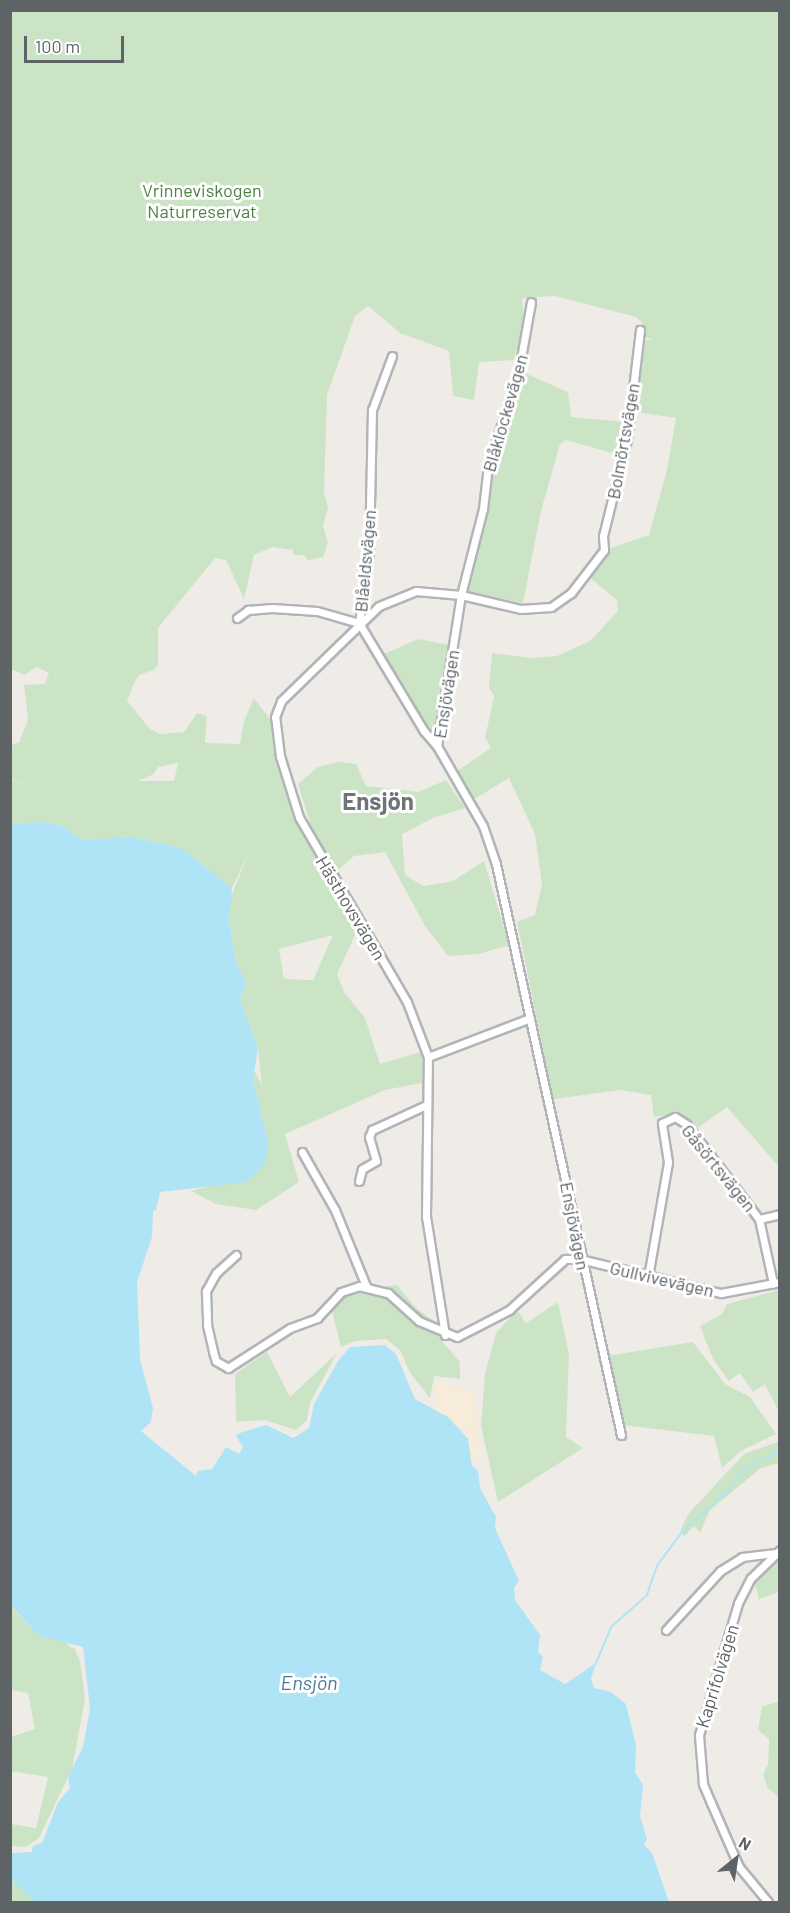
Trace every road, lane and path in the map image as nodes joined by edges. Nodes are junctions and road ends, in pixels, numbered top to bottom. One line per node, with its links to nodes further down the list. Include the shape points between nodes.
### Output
1 (531, 302): 4 (street, Blåklockevägen, via 518,375 488,465 483,509)
2 (639, 330): 4 (street, Bolmörtsvägen, via 627,439 603,536 604,550 571,592 551,607 521,609)
3 (392, 356): 6 (street, Blåeldsvägen, via 372,410 369,555)
4 (461, 595): 6 (street, Hästhovsvägen, via 425,591 402,594); 7 (street, Ensjövägen)
5 (237, 618): 6 (street, via 248,610 272,608 317,611)
6 (359, 623): 7 (street, Blåeldsvägen); 9 (street, Hästhovsvägen, via 281,701 275,717 276,739 299,816 407,1002)
7 (437, 746): 8 (street, Ensjövägen, via 489,842 517,945)
8 (530, 1018): 9 (street); 16 (street, Ensjövägen)
9 (428, 1057): 10 (street, Hästhovsvägen)
10 (426, 1105): 12 (street, via 372,1130 369,1137 376,1161 362,1169); 20 (street, Hästhovsvägen, via 426,1217)
11 (302, 1152): 19 (street, via 335,1210)
12 (359, 1181)
13 (780, 1214): 14 (street)
14 (759, 1219): 17 (street, Gåsörtsvägen, via 686,1124 675,1117 665,1119 662,1127 668,1162); 18 (street, Gåsörtsvägen)
15 (236, 1255): 19 (street, via 216,1273 206,1291 213,1352 216,1361 228,1368 290,1328 317,1318 341,1292)
16 (580, 1258): 17 (street, Gullvivevägen); 20 (street, via 559,1262 531,1293 473,1332 457,1337); 21 (street, Ensjövägen)
17 (648, 1277): 18 (street, Gullvivevägen, via 721,1293)
18 (776, 1283)
19 (366, 1286): 20 (street, via 388,1293 419,1321)
20 (445, 1335)
21 (621, 1435)
22 (778, 1552): 23 (street, Kaprifolvägen, via 742,1557 720,1572); 24 (street, Kaprifolvägen, via 751,1578 738,1603 699,1735 703,1784 739,1867)
23 (666, 1630)
24 (768, 1902)

